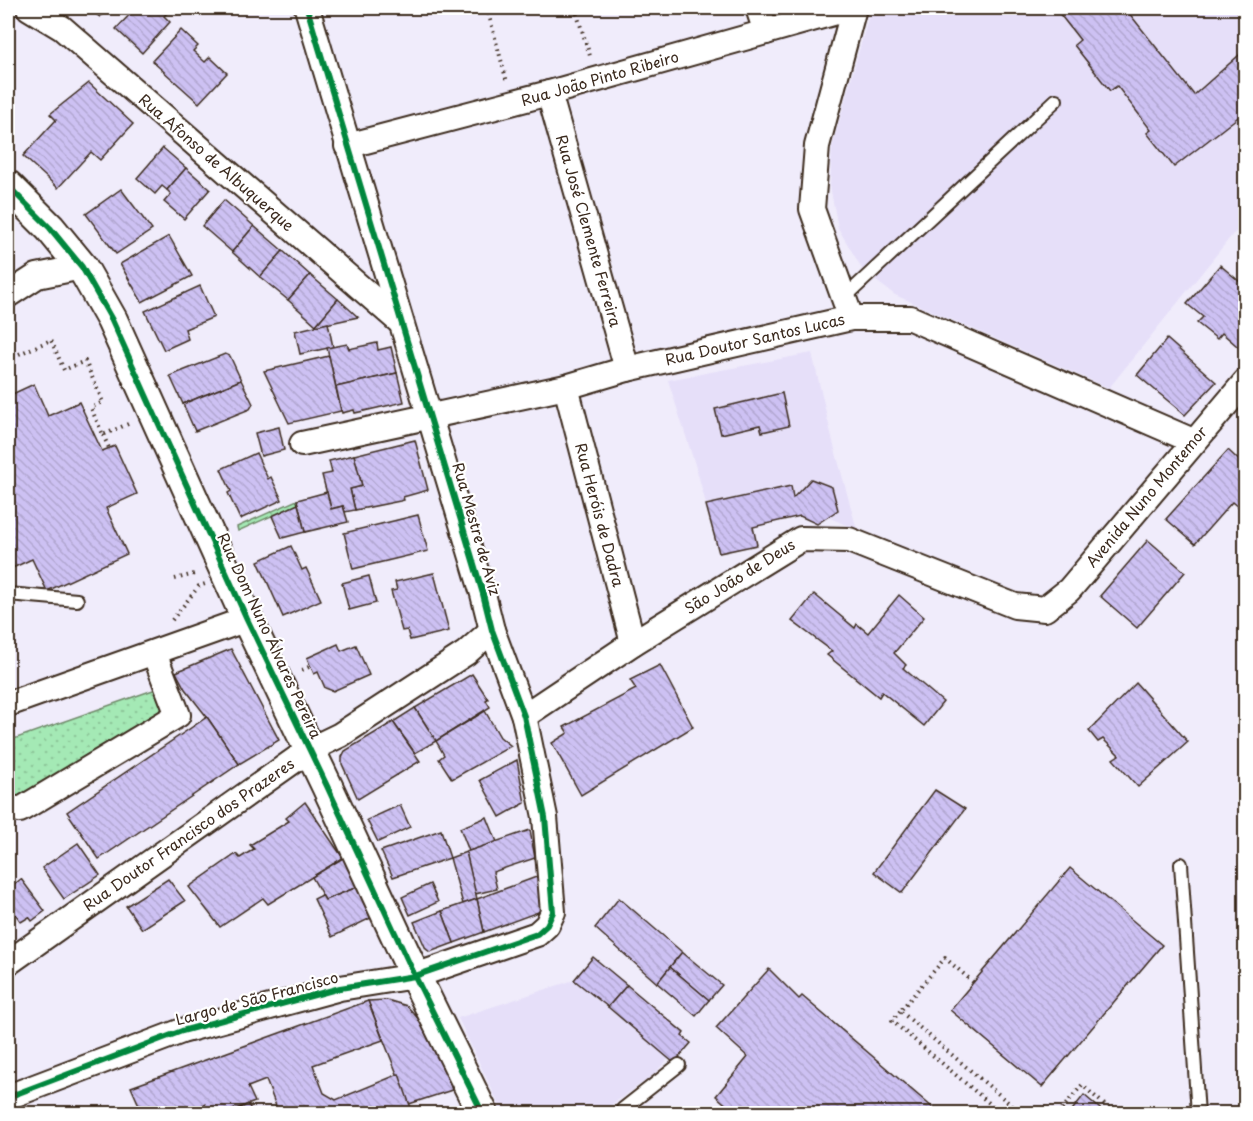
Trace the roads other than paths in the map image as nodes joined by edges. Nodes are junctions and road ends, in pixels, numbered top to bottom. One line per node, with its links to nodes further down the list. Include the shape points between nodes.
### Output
1 (30, 8): 13 (street, Rua Afonso de Albuquerque, via 62,28)
2 (307, 8): 8 (street, Rua Mestre de Aviz)
3 (758, 8): 5 (street)
4 (853, 8): 5 (street, Rua João Pinto Ribeiro); 12 (street, via 817,146 812,209)
5 (766, 32): 6 (street, Rua João Pinto Ribeiro)
6 (549, 93): 8 (street, Rua João Pinto Ribeiro); 14 (street, Rua José Clemente Ferreira)
7 (1056, 100): 12 (lane)
8 (348, 146): 13 (street, Rua Mestre de Aviz)
9 (8, 186): 10 (street, Rua Dom Nuno Álvares Pereira)
10 (82, 267): 11 (street, via 37,276); 23 (street, Rua Dom Nuno Álvares Pereira, via 112,320)
11 (8, 294)
12 (847, 308): 14 (street, Rua Doutor Santos Lucas); 18 (street, Rua Doutor Santos Lucas, via 910,318)
13 (400, 322): 17 (street, Rua Mestre de Aviz)
14 (627, 369): 16 (street, Rua Doutor Santos Lucas)
15 (1245, 381): 18 (street, Avenida Nuno Montemor)
16 (566, 387): 17 (street, Rua Doutor Santos Lucas); 25 (street, Rua Heróis de Dadra)
17 (430, 417): 19 (street, Rua Doutor Santos Lucas); 24 (street, Rua Mestre de Aviz)
18 (1193, 441): 22 (street, Avenida Nuno Montemor, via 1069,590)
19 (302, 444)
20 (8, 594): 21 (lane)
21 (77, 600)
22 (1045, 609): 25 (street, São João de Deus, via 1015,606 849,540 801,539)
23 (247, 619): 26 (street); 29 (street, Rua Dom Nuno Álvares Pereira)
24 (492, 630): 28 (street, Rua Mestre de Aviz); 29 (street, Rua Doutor Francisco dos Prazeres, via 428,678 340,735)
25 (633, 643): 28 (street, São João de Deus)
26 (163, 649): 27 (street); 30 (street, via 178,715 20,810)
27 (8, 704)
28 (524, 716): 33 (street, Rua Mestre de Aviz, via 545,817 553,912 537,934)
29 (309, 750): 32 (street, Rua Doutor Francisco dos Prazeres); 33 (street, Rua Dom Nuno Álvares Pereira)
30 (8, 807)
31 (1181, 864): 38 (lane)
32 (8, 963)
33 (415, 976): 35 (street, Largo de São Francisco, via 340,988 182,1030); 36 (street, Rua Dom Nuno Álvares Pereira)
34 (680, 1065): 37 (lane)
35 (8, 1097)
36 (483, 1113)
37 (622, 1113)
38 (1198, 1113)

